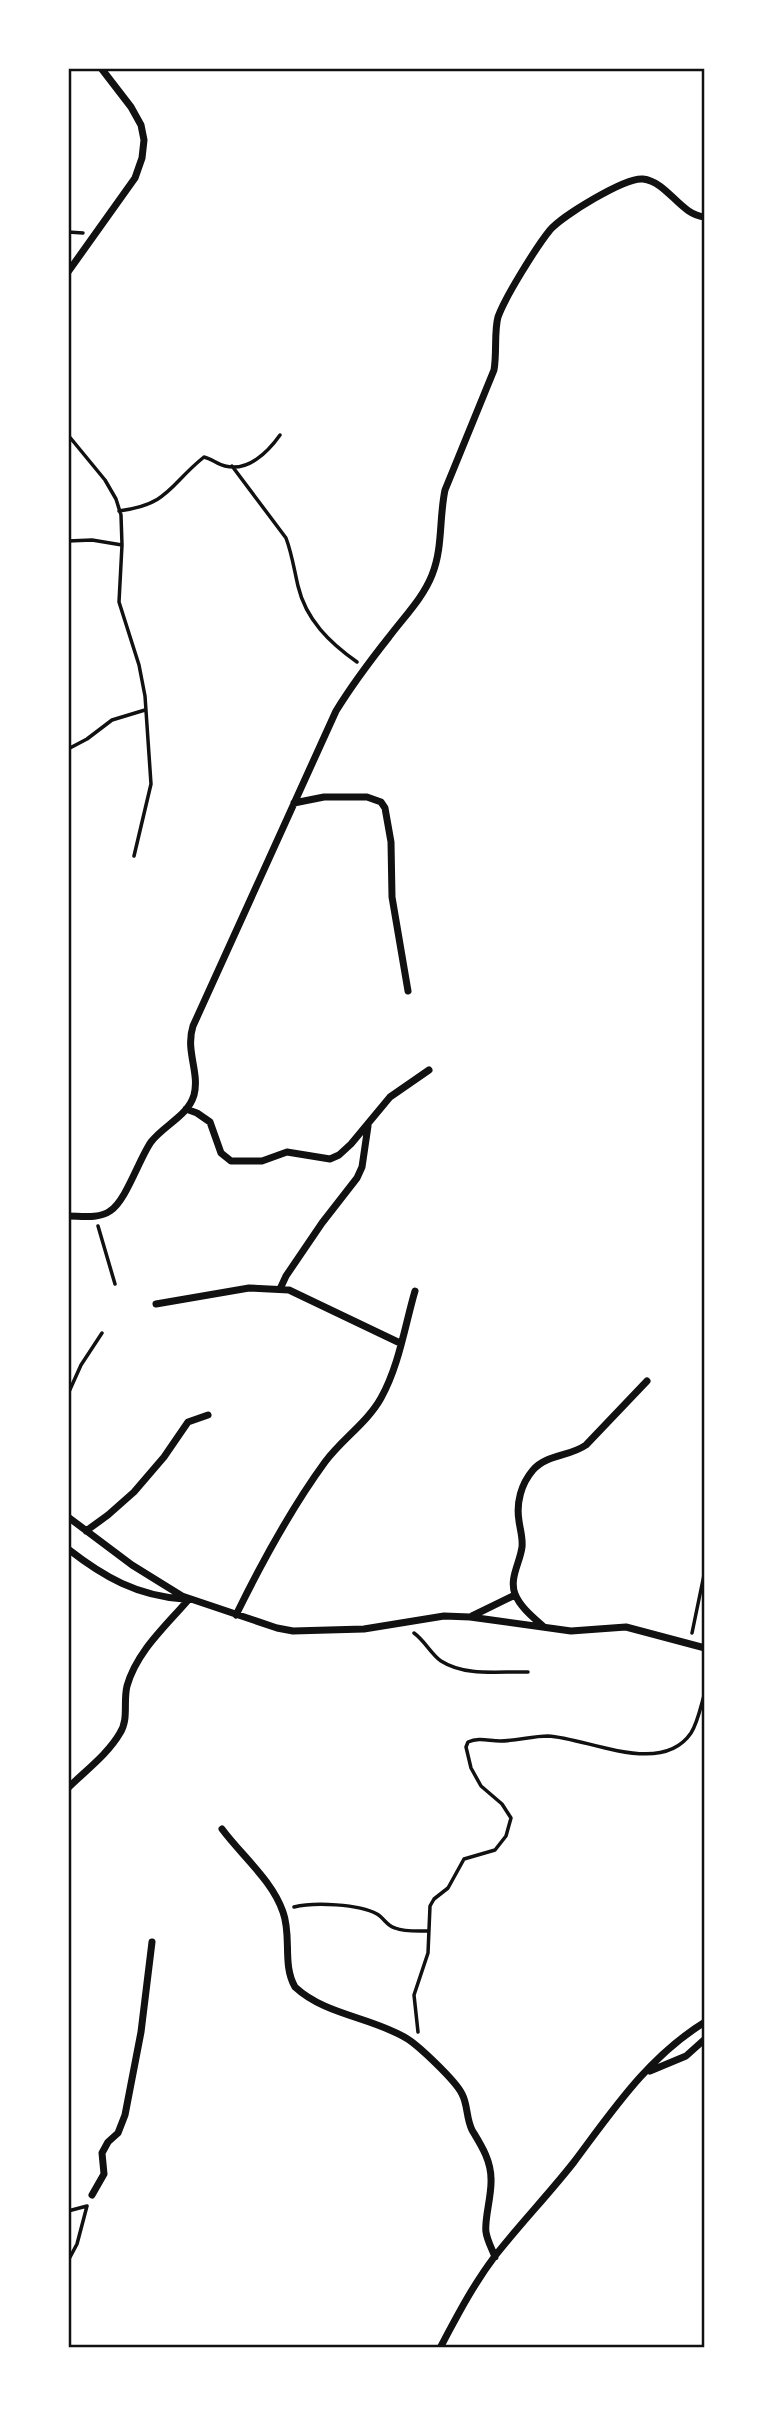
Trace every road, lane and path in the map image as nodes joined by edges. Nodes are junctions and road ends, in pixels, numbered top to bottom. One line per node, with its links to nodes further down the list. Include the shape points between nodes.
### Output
1 (101, 68): 3 (street, via 142,125 142,158 135,178)
2 (705, 217): 10 (street, via 694,216 656,183 642,178 591,200 551,229 498,318 494,370 445,490 440,549 432,577)
3 (68, 272)
4 (68, 435): 7 (path, via 105,480)
5 (280, 435): 6 (path, via 260,458)
6 (232, 466): 7 (path, via 204,457 160,499); 10 (path, via 286,538 306,610 333,645)
7 (119, 511): 9 (path)
8 (68, 541): 9 (path)
9 (122, 545): 11 (path, via 119,602 139,665)
10 (365, 668): 13 (street, via 336,711)
11 (145, 710): 12 (path, via 112,720); 14 (path, via 151,784)
12 (68, 749)
13 (294, 803): 15 (street, via 324,797 367,797 381,802 391,842 392,897); 17 (street, via 193,1026 189,1042 195,1085)
14 (134, 856)
15 (408, 992)
16 (429, 1070): 18 (street, via 390,1097)
17 (186, 1109): 18 (street, via 210,1122 223,1157 235,1162 262,1161 286,1152 330,1159 339,1156); 20 (street, via 150,1143 116,1205)
18 (368, 1125): 22 (street, via 357,1178)
19 (68, 1216): 20 (street)
20 (95, 1216): 21 (path)
21 (115, 1284)
22 (280, 1289): 24 (street, via 236,1290); 26 (street)
23 (415, 1291): 26 (street)
24 (156, 1304)
25 (102, 1333): 28 (path)
26 (400, 1343): 36 (street, via 381,1397 302,1496)
27 (647, 1381): 34 (street, via 586,1445 544,1461 528,1477 517,1506 522,1540 514,1576)
28 (68, 1394)
29 (208, 1415): 31 (street, via 188,1422 134,1492)
30 (68, 1517): 31 (street)
31 (86, 1531): 35 (street)
32 (68, 1549): 35 (street, via 102,1575 129,1587 165,1598)
33 (705, 1570): 40 (path)
34 (516, 1595): 37 (street); 39 (street)
35 (189, 1599): 36 (street); 44 (street, via 155,1636 132,1674 122,1731)
36 (236, 1615): 38 (street, via 293,1631)
37 (470, 1617): 38 (street); 39 (street)
38 (400, 1623): 42 (path, via 450,1665 477,1672)
39 (544, 1627): 40 (street, via 571,1631 626,1627)
40 (690, 1643): 41 (street)
41 (705, 1648)
42 (528, 1672)
43 (705, 1692): 47 (path, via 691,1732 672,1750 633,1753 549,1736 468,1742 471,1768 481,1786 508,1811 510,1825 495,1850 459,1864 448,1888 430,1906)
44 (68, 1788)
45 (222, 1829): 46 (street, via 271,1888)
46 (283, 1912): 47 (path, via 307,1904 345,1907 377,1914 398,1930); 51 (street, via 295,1987 316,2002 384,2026)
47 (428, 1931): 51 (path, via 428,1953 414,1995)
48 (152, 1942): 53 (street, via 125,2115 102,2153 104,2174)
49 (705, 2022): 52 (street, via 682,2036)
50 (705, 2039): 52 (street, via 686,2056)
51 (421, 2049): 55 (street, via 463,2094 468,2122 488,2162 491,2193 485,2231)
52 (638, 2079): 55 (street)
53 (92, 2194)
54 (68, 2211): 56 (path, via 87,2206)
55 (495, 2257): 57 (street)
56 (68, 2261)
57 (440, 2348)

